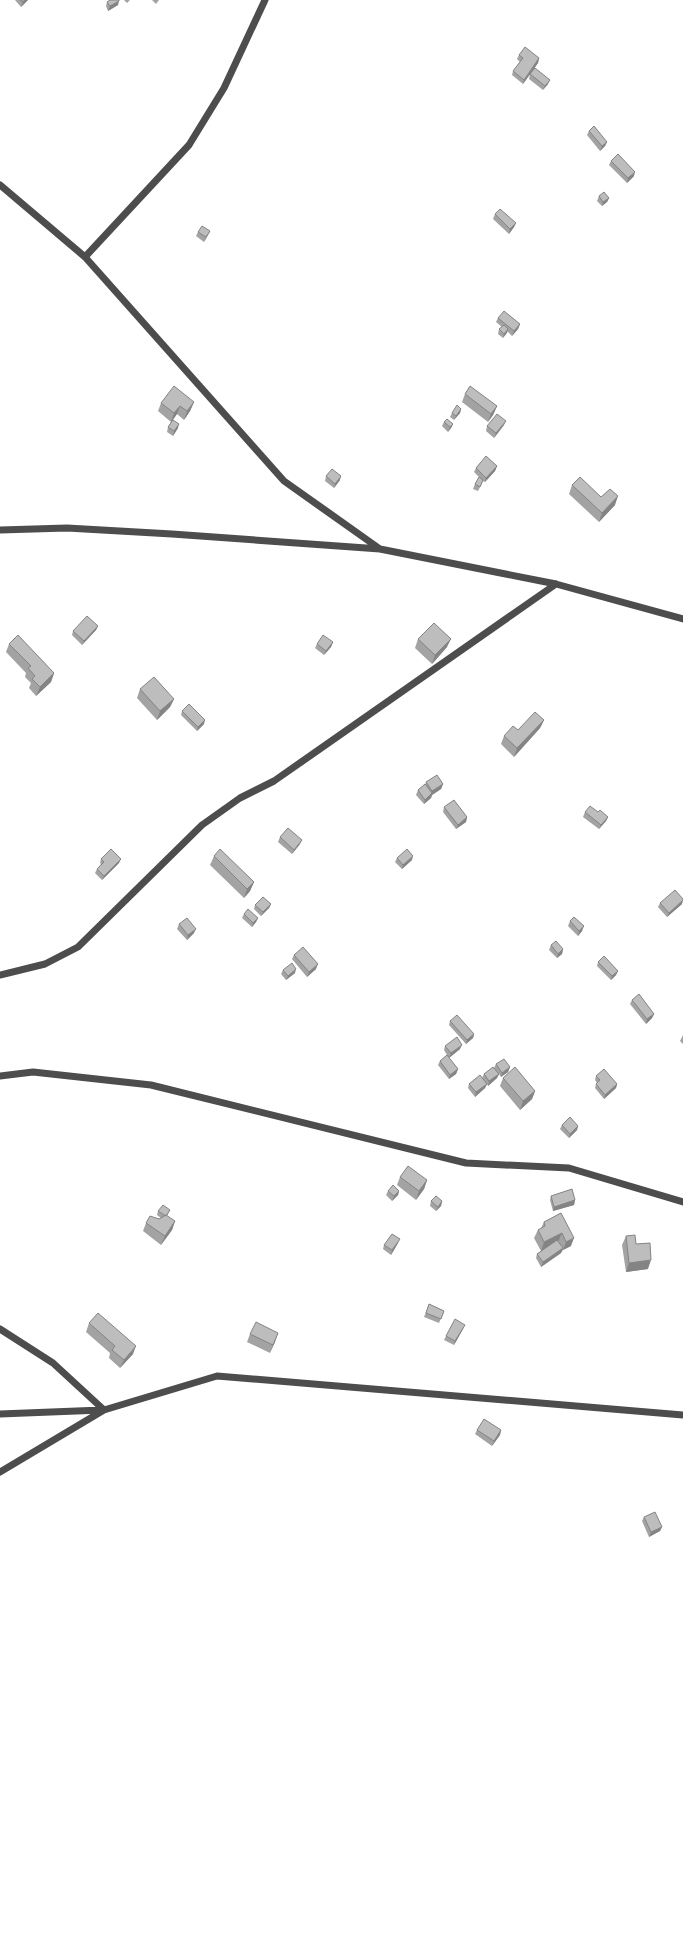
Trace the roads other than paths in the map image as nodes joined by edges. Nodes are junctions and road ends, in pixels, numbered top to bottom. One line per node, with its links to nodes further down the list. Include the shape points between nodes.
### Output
1 (265, 0): 3 (street, via 224,88 189,145)
2 (0, 185): 3 (street)
3 (85, 257): 5 (street, via 284,481)
4 (0, 530): 5 (street, via 67,528)
5 (380, 549): 6 (street)
6 (556, 584): 7 (street); 8 (street, via 274,781 240,798 202,825 78,947 45,964)
7 (683, 619)
8 (0, 975)
9 (0, 1076): 10 (street, via 33,1072 150,1085 466,1163 569,1168)
10 (683, 1202)
11 (0, 1330): 12 (street, via 53,1363)
12 (104, 1410): 13 (street); 14 (street, via 217,1376); 15 (street)
13 (0, 1414)
14 (683, 1415)
15 (0, 1472)

